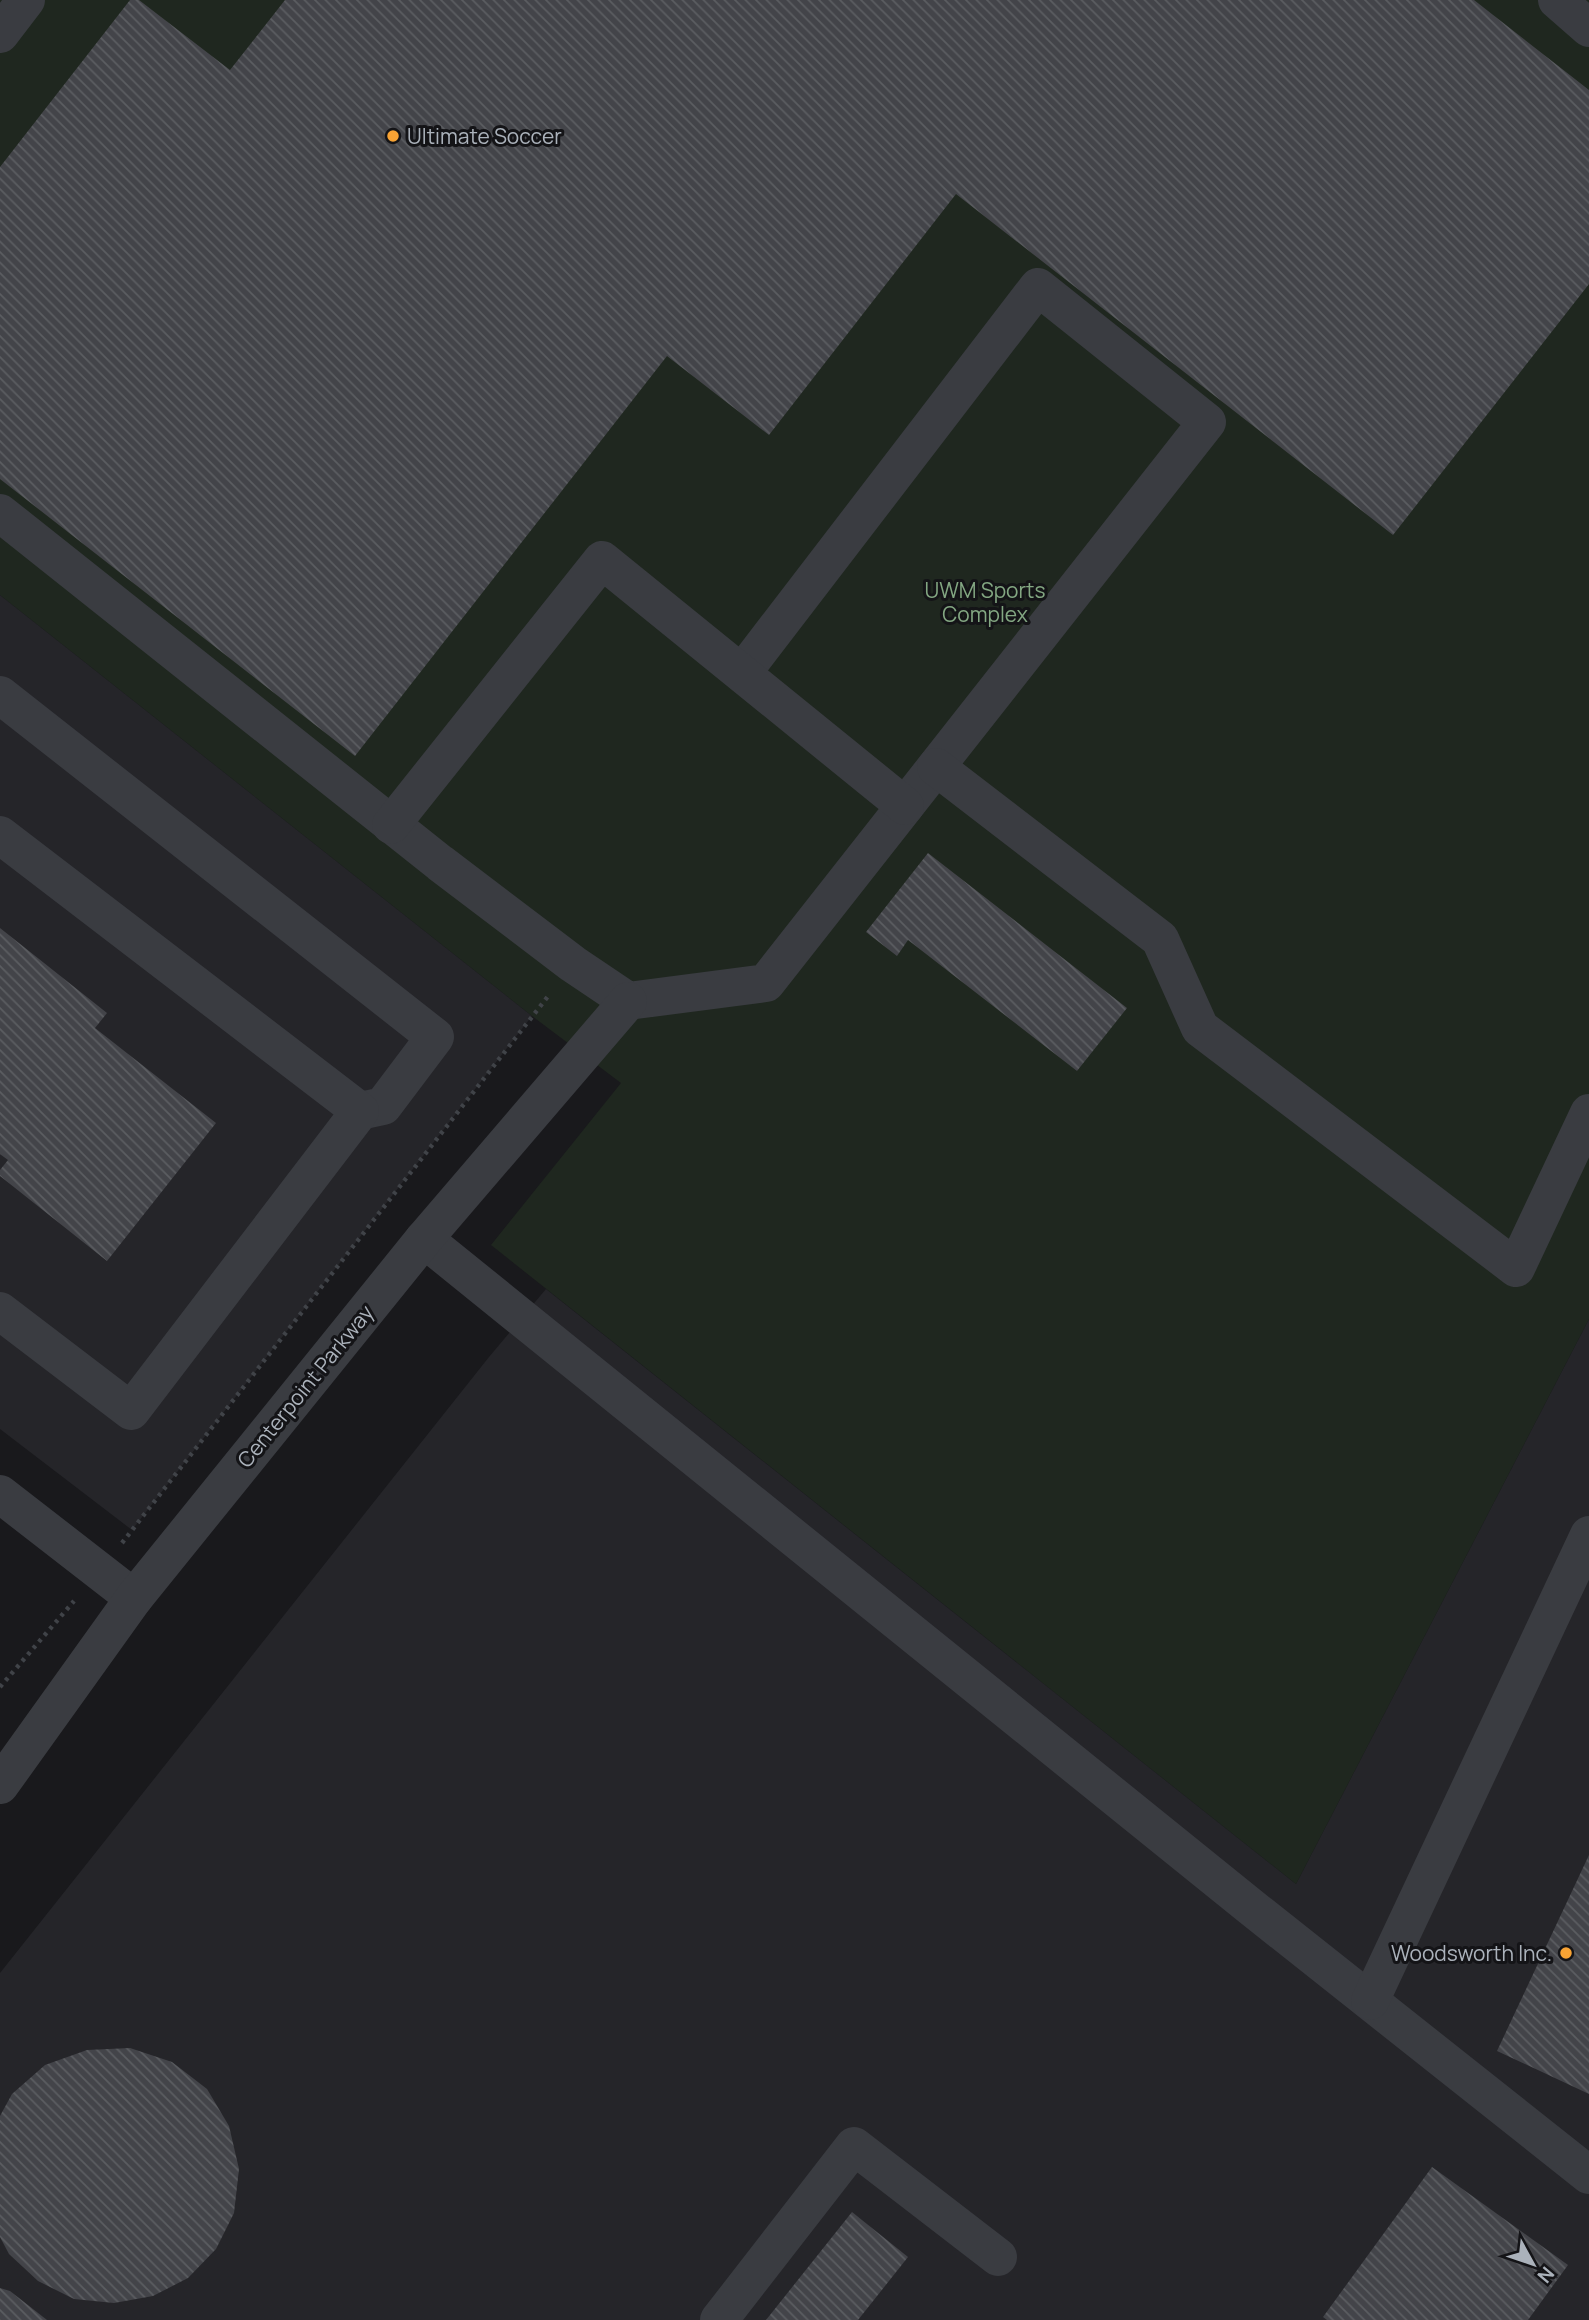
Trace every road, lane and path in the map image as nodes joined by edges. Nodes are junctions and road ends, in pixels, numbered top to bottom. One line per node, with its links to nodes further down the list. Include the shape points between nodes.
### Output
1 (26, 0): 4 (street)
2 (1557, 0): 3 (street)
3 (1589, 29)
4 (0, 34)
5 (0, 513): 10 (street)
6 (742, 673): 8 (street, via 1038,287 1206,422); 9 (street); 10 (street, via 602,560)
7 (0, 695): 14 (street, via 435,1037 383,1106)
8 (936, 767): 9 (street); 15 (street, via 1160,939 1200,1028 1516,1268)
9 (905, 806): 13 (street, via 766,983)
10 (391, 825): 12 (street)
11 (0, 835): 14 (street)
12 (573, 964): 13 (street); 20 (path)
13 (628, 1002): 16 (street, Centerpoint Parkway)
14 (360, 1111): 17 (street, via 131,1411)
15 (1589, 1113)
16 (424, 1239): 21 (street, Centerpoint Parkway); 24 (street)
17 (0, 1311)
18 (0, 1494): 20 (street)
19 (1589, 1535): 24 (street)
20 (100, 1571): 21 (street); 22 (path)
21 (134, 1598): 23 (street, Centerpoint Parkway)
22 (0, 1687)
23 (0, 1785)
24 (1370, 2001): 25 (street)
25 (1589, 2175)
26 (998, 2256): 27 (street, via 854,2146)
27 (719, 2320)

